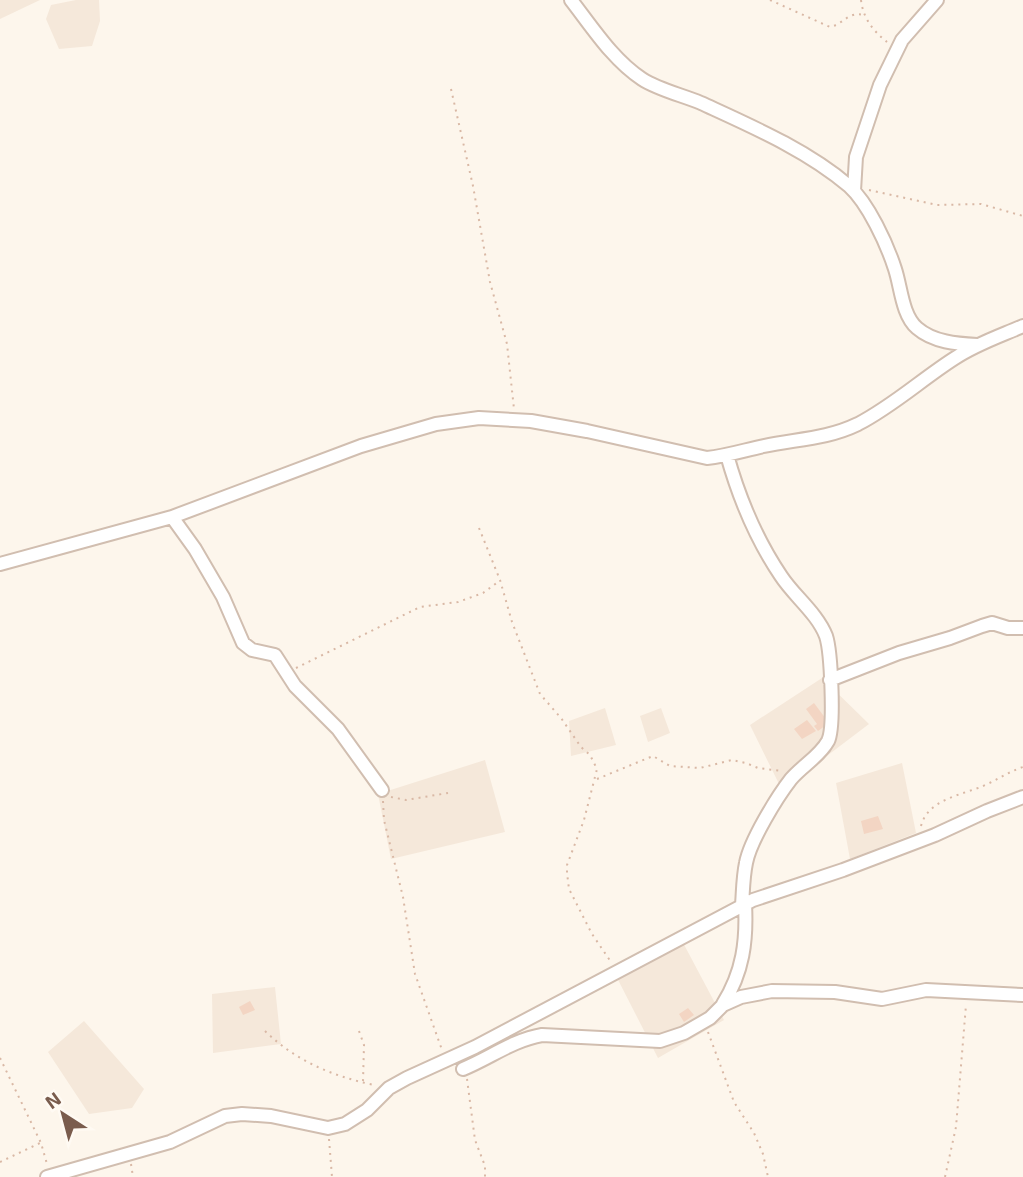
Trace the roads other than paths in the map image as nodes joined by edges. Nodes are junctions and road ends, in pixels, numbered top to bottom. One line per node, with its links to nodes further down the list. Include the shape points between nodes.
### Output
1 (571, 0): 3 (street, via 639,77 799,152)
2 (937, 0): 3 (street, via 902,40 880,85 856,157)
3 (854, 188): 5 (street, via 886,246 912,322 931,336)
4 (1023, 326): 5 (street)
5 (977, 345): 6 (street, via 855,425 819,438)
6 (727, 456): 7 (street, via 707,458 587,431 479,418 436,424 361,446); 10 (street, via 737,491 769,557 825,634)
7 (173, 517): 8 (street); 11 (street, via 223,597 243,643 275,655 295,686 338,729)
8 (0, 564)
9 (1023, 628): 10 (street, via 982,625)
10 (830, 680): 13 (street, via 827,742 796,775 758,830 745,864)
11 (382, 790)
12 (1023, 797): 13 (street, via 920,841)
13 (744, 905): 15 (street, via 744,956 736,984); 17 (street, via 389,1088 345,1124 328,1128 271,1116 225,1116 170,1142)
14 (1023, 995): 15 (street, via 926,990 882,999 835,992 772,991 741,996)
15 (723, 1005): 16 (street, via 684,1033 660,1041 558,1034 528,1037)
16 (463, 1069)
17 (49, 1176)

